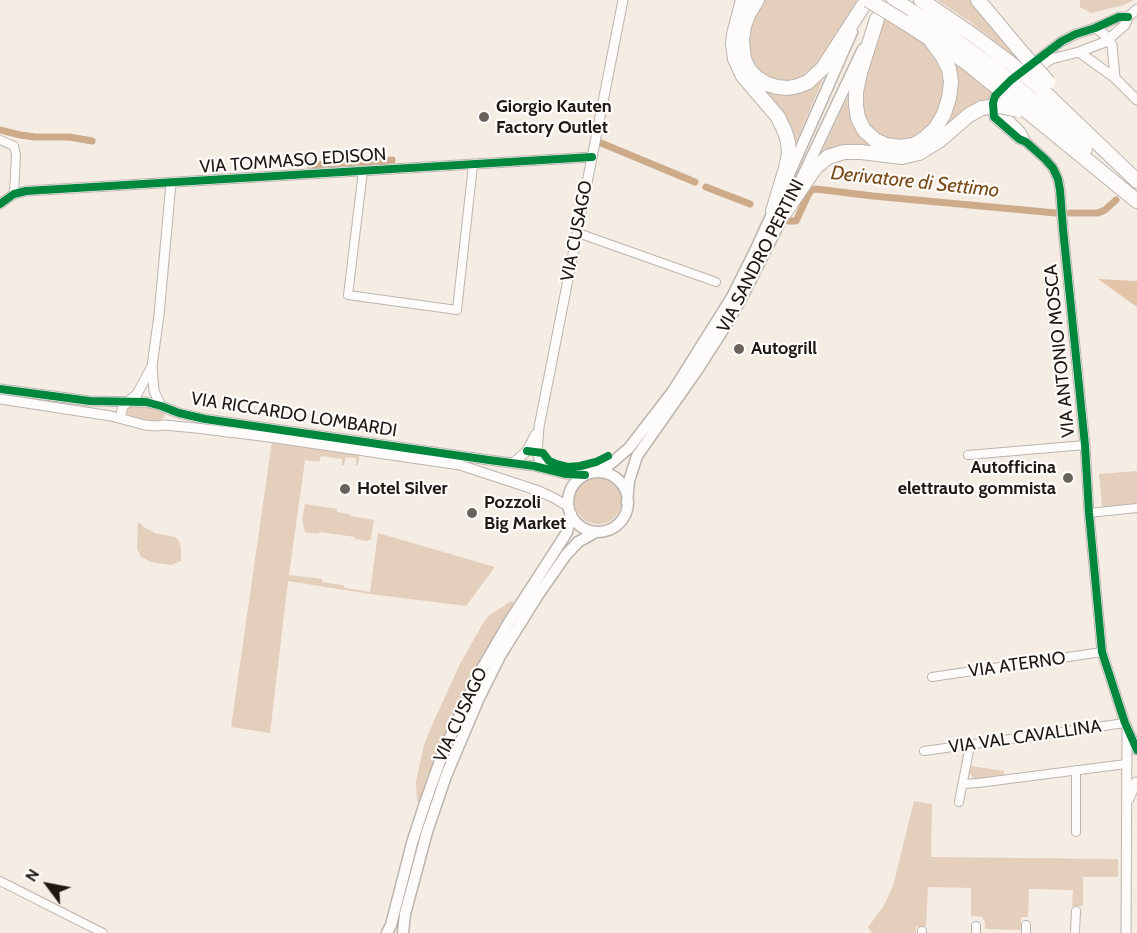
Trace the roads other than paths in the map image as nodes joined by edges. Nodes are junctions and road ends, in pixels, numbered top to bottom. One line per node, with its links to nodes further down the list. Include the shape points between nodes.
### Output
1 (623, 0): 24 (street, VIA CUSAGO)
2 (743, 0): 32 (highway, via 734,34 735,59 743,76 778,117 788,142)
3 (758, 0): 8 (highway, via 744,26 745,62 757,78 788,88 808,82 823,68)
4 (885, 0): 12 (main road, VIA SANDRO PERTINI)
5 (894, 0): 10 (highway)
6 (921, 0): 18 (highway, via 970,33)
7 (978, 0): 20 (highway, bridge, via 1019,49)
8 (865, 2): 10 (highway, bridge); 32 (main road, VIA SANDRO PERTINI)
9 (1137, 9): 11 (street)
10 (906, 15): 15 (highway); 18 (highway, via 965,46)
11 (1128, 17): 13 (street); 16 (street)
12 (877, 19): 15 (highway, via 856,92 856,106 864,130 886,145 914,145 935,129 944,114 951,82 949,69); 32 (main road, VIA SANDRO PERTINI)
13 (1095, 28): 14 (street); 16 (street)
14 (1076, 34): 17 (street); 23 (street, VIA ANTONIO MOSCA, via 1031,64 995,96 994,117)
15 (929, 38): 18 (highway, via 967,63)
16 (1109, 39): 17 (street); 19 (street)
17 (1079, 52): 19 (street); 23 (street, VIA ANTONIO MOSCA, via 1052,58 1001,100 1004,115 1022,132)
18 (999, 71): 20 (highway, bridge); 20 (highway, bridge)
19 (1115, 78): 21 (street)
20 (1032, 97): 27 (highway); 30 (highway); 30 (highway, via 1039,122); 32 (highway, bridge, via 982,108 919,153 902,157 844,152 828,157)
21 (1137, 100)
22 (0, 140): 29 (street, via 14,146)
23 (1026, 142): 43 (street, VIA ANTONIO MOSCA, via 1058,178)
24 (592, 157): 25 (street, VIA TOMMASO EDISON); 33 (street, VIA CUSAGO)
25 (473, 165): 26 (street, VIA TOMMASO EDISON); 26 (street, via 457,310 348,295)
26 (363, 171): 28 (street, VIA TOMMASO EDISON)
27 (1137, 181)
28 (171, 183): 29 (street, VIA TOMMASO EDISON); 35 (street, VIA RICCARDO LOMBARDI)
29 (14, 194): 31 (street, VIA TOMMASO EDISON)
30 (1137, 200)
31 (0, 204)
32 (779, 212): 47 (main road, VIA SANDRO PERTINI, via 673,391 629,448 608,466); 48 (main road, VIA SANDRO PERTINI, via 741,301 637,456)
33 (578, 233): 34 (street); 42 (street, VIA CUSAGO)
34 (716, 282)
35 (152, 366): 38 (street, VIA RICCARDO LOMBARDI, via 137,394); 39 (street, VIA RICCARDO LOMBARDI, via 154,391)
36 (0, 389): 38 (street, VIA RICCARDO LOMBARDI)
37 (0, 399): 40 (street, VIA RICCARDO LOMBARDI)
38 (126, 402): 39 (street, VIA RICCARDO LOMBARDI); 40 (street, VIA RICCARDO LOMBARDI)
39 (164, 407): 41 (street, VIA RICCARDO LOMBARDI, via 170,416); 45 (street, VIA RICCARDO LOMBARDI, via 205,419)
40 (120, 418): 41 (street, VIA RICCARDO LOMBARDI)
41 (164, 425): 50 (street, VIA RICCARDO LOMBARDI, via 470,468 547,495)
42 (539, 428): 45 (street, VIA CUSAGO, via 527,451); 46 (street, VIA CUSAGO, via 537,453)
43 (1085, 445): 44 (street); 51 (street, VIA ANTONIO MOSCA)
44 (968, 455)
45 (513, 464): 46 (street, VIA RICCARDO LOMBARDI)
46 (546, 469): 47 (street, VIA RICCARDO LOMBARDI)
47 (588, 474): 48 (main road, via 614,477 625,489); 50 (main road, via 576,482 569,494)
48 (627, 503): 52 (main road, via 616,526)
49 (1137, 508): 51 (street)
50 (570, 511): 52 (main road, via 581,527); 69 (main road, VIA CUSAGO, via 567,532 508,622 456,724 421,815)
51 (1089, 513): 53 (street, VIA ANTONIO MOSCA)
52 (596, 532): 70 (main road, VIA CUSAGO, via 578,542 566,555 500,656 479,698 427,832)
53 (1102, 652): 54 (street, VIA ATERNO); 55 (street, VIA ANTONIO MOSCA)
54 (932, 677)
55 (1126, 726): 56 (street, VIA VAL CAVALLINA); 57 (street, VIA ANTONIO MOSCA); 59 (street)
56 (970, 745): 58 (street, VIA VAL CAVALLINA); 62 (street)
57 (1137, 750)
58 (924, 751)
59 (1126, 769): 60 (street); 61 (street, via 1131,780); 64 (street)
60 (1076, 770): 62 (street); 65 (street)
61 (1137, 782): 64 (street)
62 (963, 784): 63 (street)
63 (959, 802)
64 (1127, 810): 72 (street)
65 (1076, 832)
66 (0, 881): 68 (street)
67 (1076, 911): 71 (street)
68 (103, 933)
69 (387, 933)
70 (403, 933)
71 (1075, 933)
72 (1126, 933)

